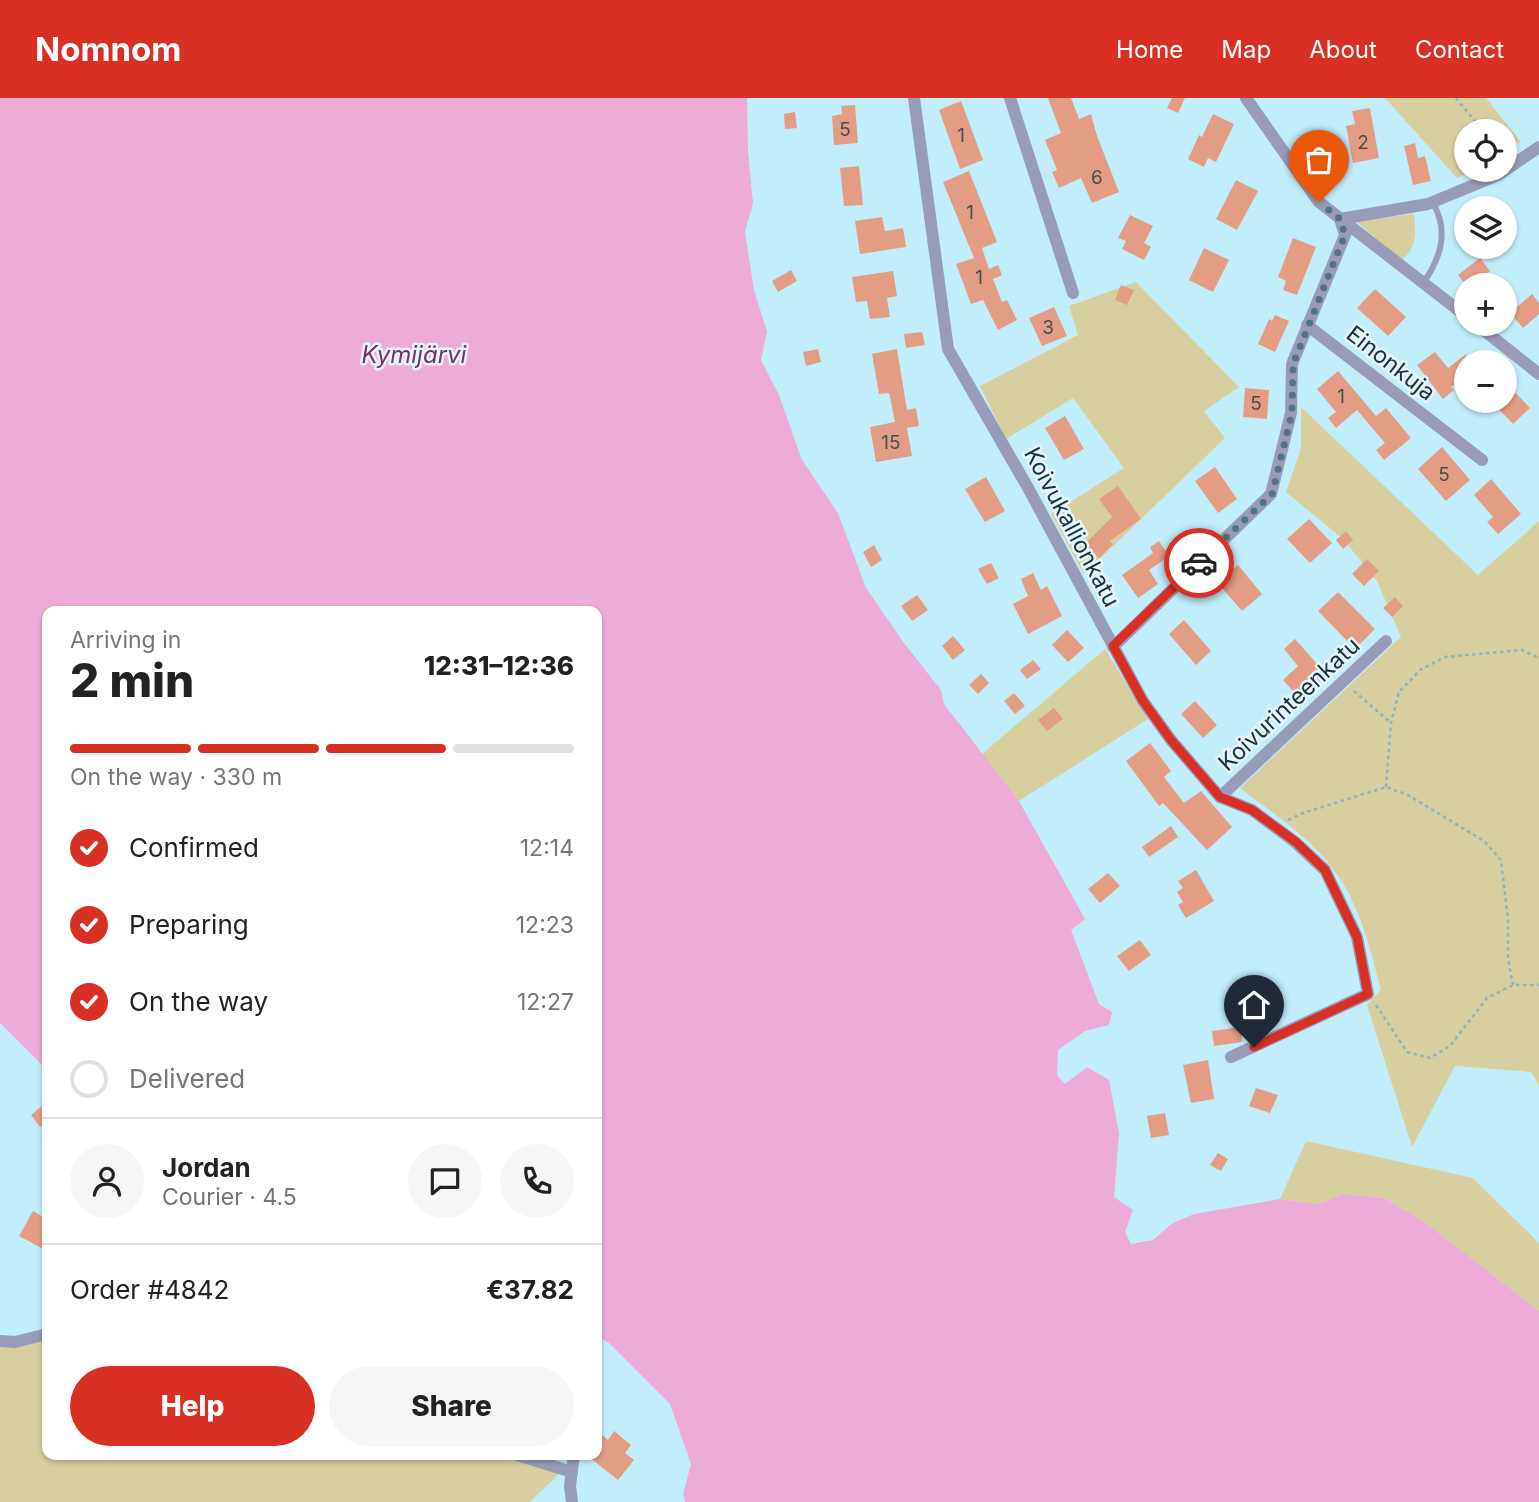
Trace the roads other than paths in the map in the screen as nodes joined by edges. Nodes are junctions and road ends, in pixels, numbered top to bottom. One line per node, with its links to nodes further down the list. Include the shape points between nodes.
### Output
1 (914, 98): 15 (street, Koivukallionkatu, via 948,349)
2 (1010, 98): 8 (street)
3 (1246, 98): 6 (street, via 1319,202)
4 (1539, 147): 5 (street, via 1498,175)
5 (1433, 202): 6 (street); 7 (lane, via 1442,247)
6 (1340, 219): 7 (street); 10 (street, via 1345,235)
7 (1424, 282): 9 (street)
8 (1073, 293)
9 (1454, 306)
10 (1307, 325): 13 (street, Einonkuja); 15 (street, via 1293,364 1292,413 1272,494)
11 (1491, 336): 12 (street)
12 (1539, 374)
13 (1482, 460)
14 (1386, 641): 16 (street, Koivurinteenkatu)
15 (1113, 646): 16 (street, Koivukallionkatu, via 1143,701)
16 (1220, 797): 17 (street, Koivukallionkatu, via 1252,810 1325,870 1357,937 1368,994)
17 (1231, 1057)
18 (42, 1335): 19 (street)
19 (0, 1341)
20 (533, 1460): 22 (street)
21 (573, 1460): 22 (street)
22 (572, 1472): 23 (street)
23 (572, 1502)

